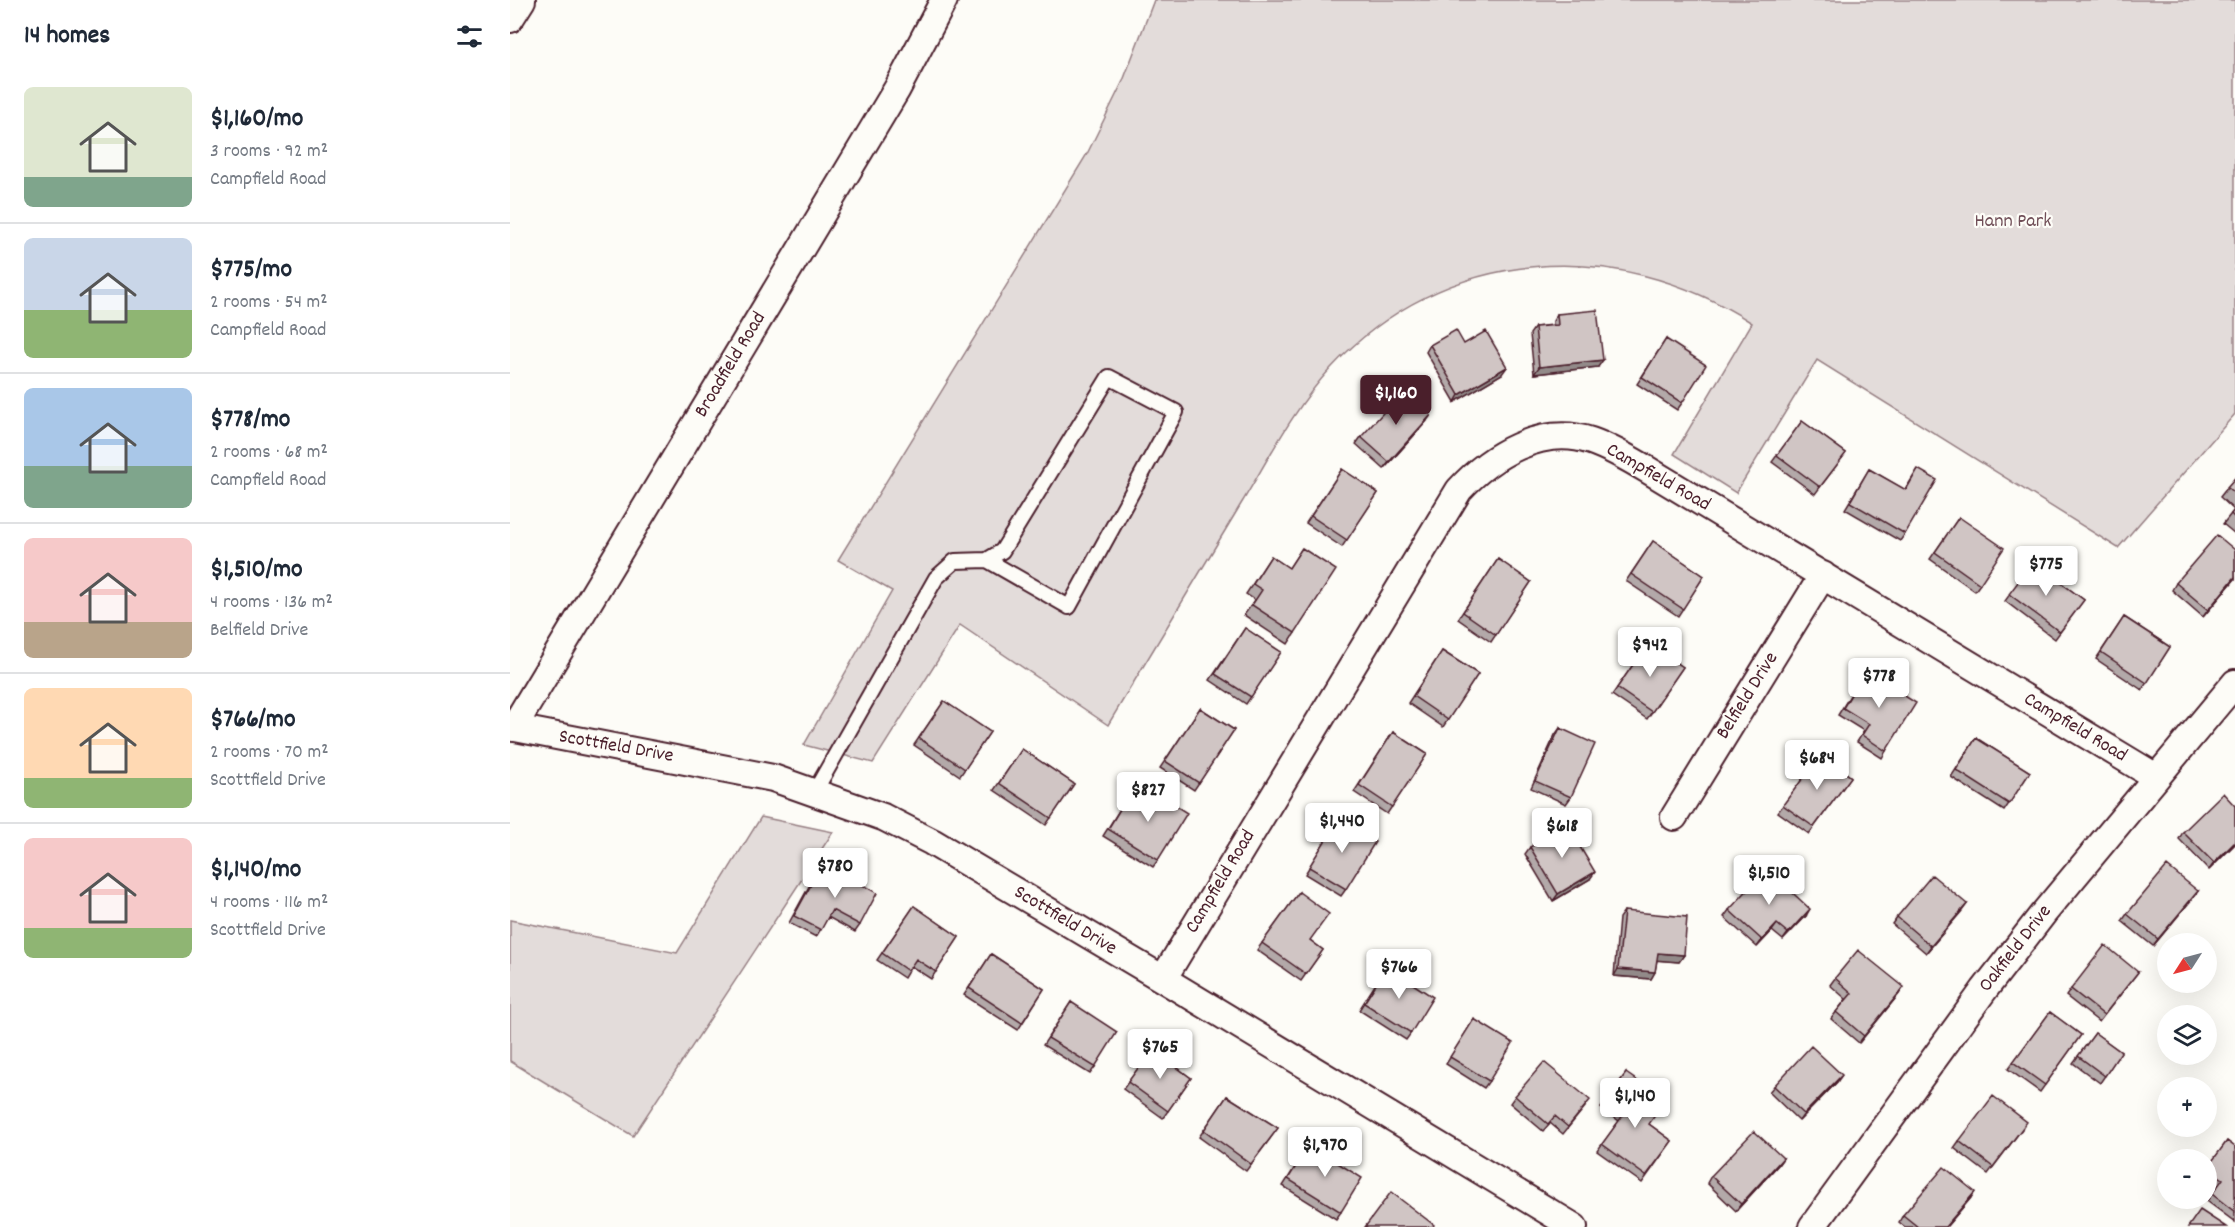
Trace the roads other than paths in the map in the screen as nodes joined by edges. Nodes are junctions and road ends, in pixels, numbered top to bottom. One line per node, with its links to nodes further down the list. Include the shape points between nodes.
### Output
1 (522, 0): 3 (street)
2 (944, 0): 7 (street, Broadfield Road, via 897,88)
3 (510, 19)
4 (987, 560): 4 (lane, via 1069,607 1176,412 1109,377 1002,551); 9 (lane, via 955,561 936,578)
5 (1823, 575): 8 (street, Campfield Road); 10 (street, Belfield Drive); 11 (street, Campfield Road, via 1648,470 1588,440 1540,440 1493,458 1467,482 1442,514)
6 (2235, 683): 8 (street, Oakfield Drive)
7 (512, 728): 9 (street, Scottfield Drive, via 717,765)
8 (2156, 777): 13 (street, Oakfield Drive, via 1984,990)
9 (815, 791): 11 (street, Scottfield Drive, via 883,816 932,842)
10 (1674, 817)
11 (1163, 978): 12 (street, Scottfield Drive)
12 (1574, 1227)
13 (1812, 1227)

